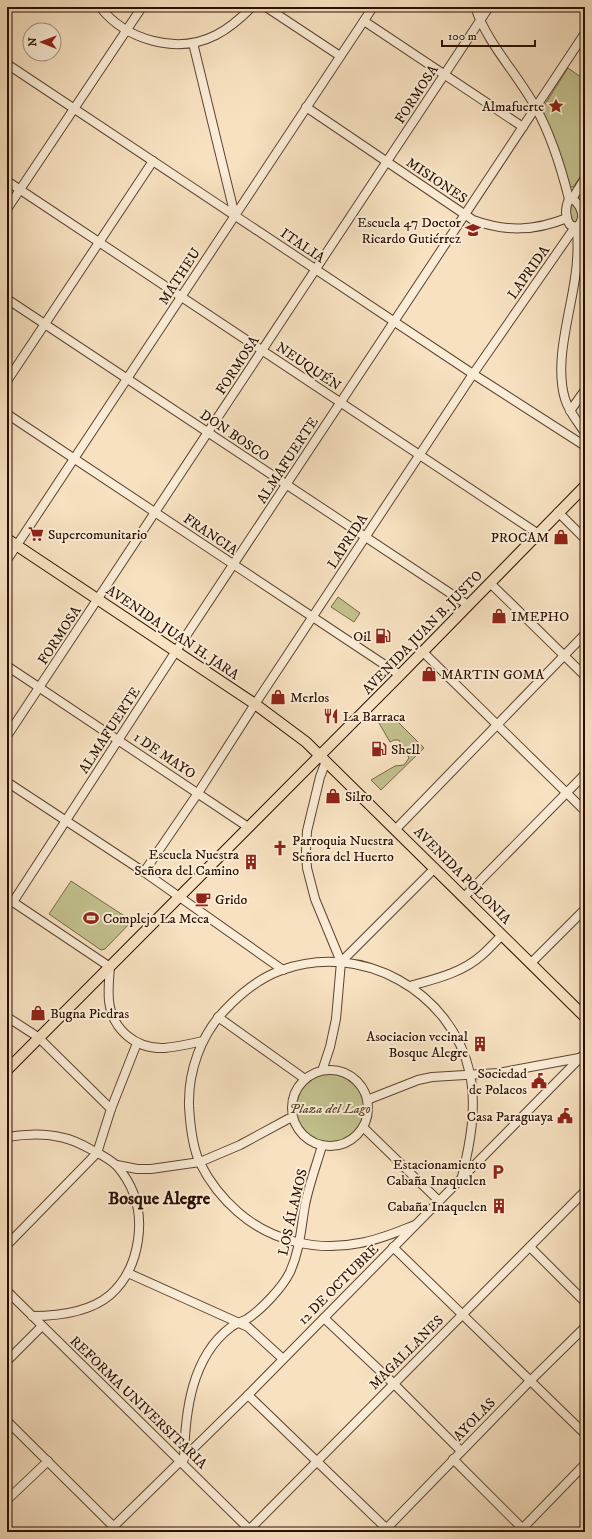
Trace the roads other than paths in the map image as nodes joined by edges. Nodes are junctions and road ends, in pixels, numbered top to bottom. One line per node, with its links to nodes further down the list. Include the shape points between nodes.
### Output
1 (100, 7): 10 (street, via 108,17)
2 (142, 7): 10 (street)
3 (252, 7): 12 (street, via 237,22 215,36)
4 (266, 7): 13 (street)
5 (373, 7): 8 (street, MATHEU)
6 (475, 7): 9 (street)
7 (489, 7): 9 (street, FORMOSA)
8 (364, 21): 13 (street, MATHEU); 15 (street)
9 (480, 21): 15 (street, FORMOSA); 16 (street)
10 (127, 31): 12 (street, via 155,42); 17 (street)
11 (585, 33): 16 (street, ALMAFUERTE)
12 (193, 43): 28 (street)
13 (340, 56): 18 (street, MATHEU)
14 (7, 64): 17 (street, ITALIA)
15 (444, 75): 19 (street); 21 (street, FORMOSA)
16 (536, 107): 19 (street, ALMAFUERTE); 25 (street, via 554,146)
17 (73, 108): 20 (street, ITALIA); 24 (street)
18 (306, 108): 21 (street, MISIONES); 28 (street, MATHEU)
19 (523, 127): 27 (street, ALMAFUERTE)
20 (153, 161): 28 (street, ITALIA); 31 (street)
21 (387, 162): 27 (street, MISIONES); 32 (street, FORMOSA)
22 (585, 178): 25 (street)
23 (7, 181): 24 (street, NEUQUÉN)
24 (20, 190): 26 (street); 31 (street, NEUQUÉN)
25 (571, 199): 29 (street, via 566,208); 30 (street, via 581,210)
26 (7, 210)
27 (465, 214): 29 (street, MISIONES, via 483,223 507,228 549,225); 35 (street, ALMAFUERTE)
28 (235, 216): 32 (street, ITALIA); 33 (street, MATHEU)
29 (567, 218): 30 (street, via 570,225)
30 (579, 226): 38 (street, LAPRIDA); 43 (street, via 578,262 565,334 561,374 565,400)
31 (99, 242): 33 (street, NEUQUÉN); 36 (street)
32 (316, 270): 35 (street, ITALIA); 37 (street, FORMOSA)
33 (181, 297): 37 (street, NEUQUÉN); 39 (street, MATHEU)
34 (7, 299): 36 (street, DON BOSCO)
35 (394, 322): 38 (street, ITALIA); 42 (street, ALMAFUERTE)
36 (45, 324): 39 (street, DON BOSCO); 40 (street)
37 (262, 350): 42 (street, NEUQUÉN); 45 (street, FORMOSA)
38 (473, 374): 47 (street, ITALIA); 48 (street, LAPRIDA)
39 (127, 378): 45 (street, DON BOSCO); 49 (street, MATHEU)
40 (7, 381)
41 (585, 390): 43 (street)
42 (340, 403): 48 (street, NEUQUÉN); 50 (street, ALMAFUERTE)
43 (570, 411): 46 (street)
44 (7, 414): 49 (street, FRANCIA)
45 (208, 432): 50 (street, DON BOSCO); 52 (street, FORMOSA)
46 (585, 433)
47 (585, 446)
48 (420, 455): 54 (street, NEUQUÉN); 55 (street, LAPRIDA)
49 (74, 459): 52 (street, FRANCIA); 58 (street, MATHEU)
50 (286, 484): 55 (street, DON BOSCO); 60 (street, ALMAFUERTE)
51 (585, 486): 53 (main road, AVENIDA JUAN B. JUSTO)
52 (155, 512): 60 (street, FRANCIA); 62 (street, FORMOSA)
53 (558, 512): 54 (main road, AVENIDA JUAN B. JUSTO); 56 (street)
54 (537, 533): 61 (main road, AVENIDA JUAN B. JUSTO)
55 (365, 537): 63 (street, DON BOSCO); 64 (street, LAPRIDA)
56 (585, 538)
57 (7, 539): 58 (main road, AVENIDA JUAN H. JARA)
58 (17, 545): 59 (street, MATHEU); 62 (main road, AVENIDA JUAN H. JARA)
59 (7, 560)
60 (234, 565): 64 (street, FRANCIA); 66 (street, ALMAFUERTE)
61 (490, 583): 63 (main road, AVENIDA JUAN B. JUSTO); 68 (street)
62 (98, 599): 66 (main road, AVENIDA JUAN H. JARA); 72 (street, FORMOSA)
63 (468, 605): 67 (main road, AVENIDA JUAN B. JUSTO)
64 (312, 617): 70 (street, FRANCIA); 73 (street, LAPRIDA)
65 (585, 634): 68 (street)
66 (176, 651): 73 (main road, AVENIDA JUAN H. JARA); 76 (street, ALMAFUERTE)
67 (423, 652): 70 (main road, AVENIDA JUAN B. JUSTO); 74 (street)
68 (563, 655): 71 (street); 74 (street)
69 (7, 666): 72 (street, 1 DE MAYO)
70 (400, 675): 77 (main road, AVENIDA JUAN B. JUSTO)
71 (585, 676)
72 (39, 688): 75 (street, FORMOSA); 76 (street, 1 DE MAYO)
73 (255, 704): 77 (main road, AVENIDA JUAN H. JARA); 80 (street, LAPRIDA)
74 (496, 724): 81 (street); 85 (street)
75 (7, 736)
76 (118, 740): 80 (street, 1 DE MAYO); 83 (street, ALMAFUERTE)
77 (323, 758): 84 (main road, AVENIDA JUAN B. JUSTO); 85 (main road, AVENIDA POLONIA); 93 (street, via 307,831 307,868 315,899)
78 (585, 774): 81 (street)
79 (7, 782): 83 (street)
80 (198, 793): 84 (street, 1 DE MAYO); 87 (street, LAPRIDA)
81 (566, 793): 82 (street); 89 (street)
82 (585, 812)
83 (66, 821): 87 (street); 90 (street, ALMAFUERTE)
84 (248, 827): 88 (main road, AVENIDA JUAN B. JUSTO)
85 (396, 829): 86 (main road, AVENIDA POLONIA)
86 (435, 868): 89 (main road, AVENIDA POLONIA); 93 (street)
87 (144, 872): 88 (street)
88 (179, 897): 95 (main road, AVENIDA JUAN B. JUSTO); 96 (street)
89 (464, 897): 92 (main road, AVENIDA POLONIA)
90 (10, 900): 95 (street)
91 (585, 909): 94 (street)
92 (502, 935): 94 (main road, AVENIDA POLONIA); 97 (street, via 482,955 458,970)
93 (341, 962): 96 (street, via 312,962); 97 (street, via 370,967); 105 (street, via 336,1018)
94 (531, 963): 100 (main road, AVENIDA POLONIA)
95 (110, 967): 101 (main road, AVENIDA JUAN B. JUSTO); 103 (street, via 109,1000 114,1019 124,1033)
96 (283, 970): 99 (street, via 248,988)
97 (410, 986): 107 (street, via 438,1010 448,1024 458,1040)
98 (7, 1016): 101 (street)
99 (218, 1017): 102 (street); 108 (street)
100 (585, 1017)
101 (38, 1038): 106 (main road, AVENIDA JUAN B. JUSTO); 110 (street)
102 (203, 1041): 103 (street, via 162,1048); 116 (street, via 191,1079 189,1099 190,1119)
103 (137, 1043): 110 (street)
104 (582, 1055): 107 (street, via 498,1073); 118 (street, 12 DE OCTUBRE)
105 (323, 1068): 108 (street); 109 (street, via 342,1070 354,1076 360,1081)
106 (7, 1070)
107 (470, 1074): 109 (street, via 418,1080); 118 (street, via 472,1117)
108 (306, 1079): 111 (street, via 298,1087 294,1097)
109 (367, 1100): 112 (street, via 367,1116)
110 (111, 1109): 115 (street)
111 (293, 1118): 114 (street, via 296,1128 303,1137); 116 (street)
112 (363, 1127): 114 (street, via 346,1142); 120 (street)
113 (7, 1137): 115 (street, via 27,1135 64,1138)
114 (322, 1146): 122 (street, LOS ÁLAMOS, via 308,1193)
115 (97, 1153): 117 (street); 123 (street)
116 (200, 1162): 117 (street, via 151,1169); 122 (street, via 220,1193 239,1213 261,1228)
117 (116, 1165): 126 (street, via 132,1189 139,1210 137,1247)
118 (462, 1177): 120 (street, 12 DE OCTUBRE)
119 (585, 1191): 125 (street, MAGALLANES)
120 (439, 1201): 121 (street, 12 DE OCTUBRE)
121 (415, 1225): 122 (street, via 360,1243 328,1246); 124 (street, 12 DE OCTUBRE)
122 (300, 1243): 132 (street, LOS ÁLAMOS, via 290,1272 282,1285 256,1312)
123 (7, 1245)
124 (394, 1247): 129 (street); 131 (street, 12 DE OCTUBRE)
125 (530, 1248): 128 (street); 129 (street, MAGALLANES)
126 (128, 1273): 130 (street, via 109,1296 95,1304 65,1313); 132 (street)
127 (7, 1291): 130 (street, REFORMA UNIVERSITARIA)
128 (585, 1302)
129 (461, 1314): 137 (street); 138 (street, MAGALLANES)
130 (32, 1316): 133 (street, REFORMA UNIVERSITARIA)
131 (324, 1318): 135 (street, 12 DE OCTUBRE); 138 (street)
132 (239, 1322): 135 (street, via 256,1333); 144 (street, LOS ÁLAMOS, via 232,1325 218,1339 197,1375 188,1405)
133 (42, 1326): 136 (street); 144 (street, REFORMA UNIVERSITARIA)
134 (585, 1327): 137 (street, AYOLAS)
135 (283, 1359): 139 (street, 12 DE OCTUBRE)
136 (7, 1361)
137 (530, 1381): 141 (street); 142 (street, AYOLAS)
138 (393, 1383): 142 (street); 145 (street, MAGALLANES)
139 (248, 1395): 144 (street, 12 DE OCTUBRE); 145 (street)
140 (7, 1421): 146 (street)
141 (585, 1434)
142 (461, 1451): 143 (street, AYOLAS)
143 (453, 1459): 151 (street, AYOLAS); 152 (street)
144 (183, 1460): 149 (street, 12 DE OCTUBRE); 150 (street, REFORMA UNIVERSITARIA)
145 (317, 1460): 150 (street, MAGALLANES); 151 (street)
146 (48, 1461): 148 (street); 149 (street)
147 (585, 1464): 152 (street)
148 (7, 1500)
149 (114, 1530)
150 (249, 1531)
151 (387, 1531)
152 (523, 1531)

